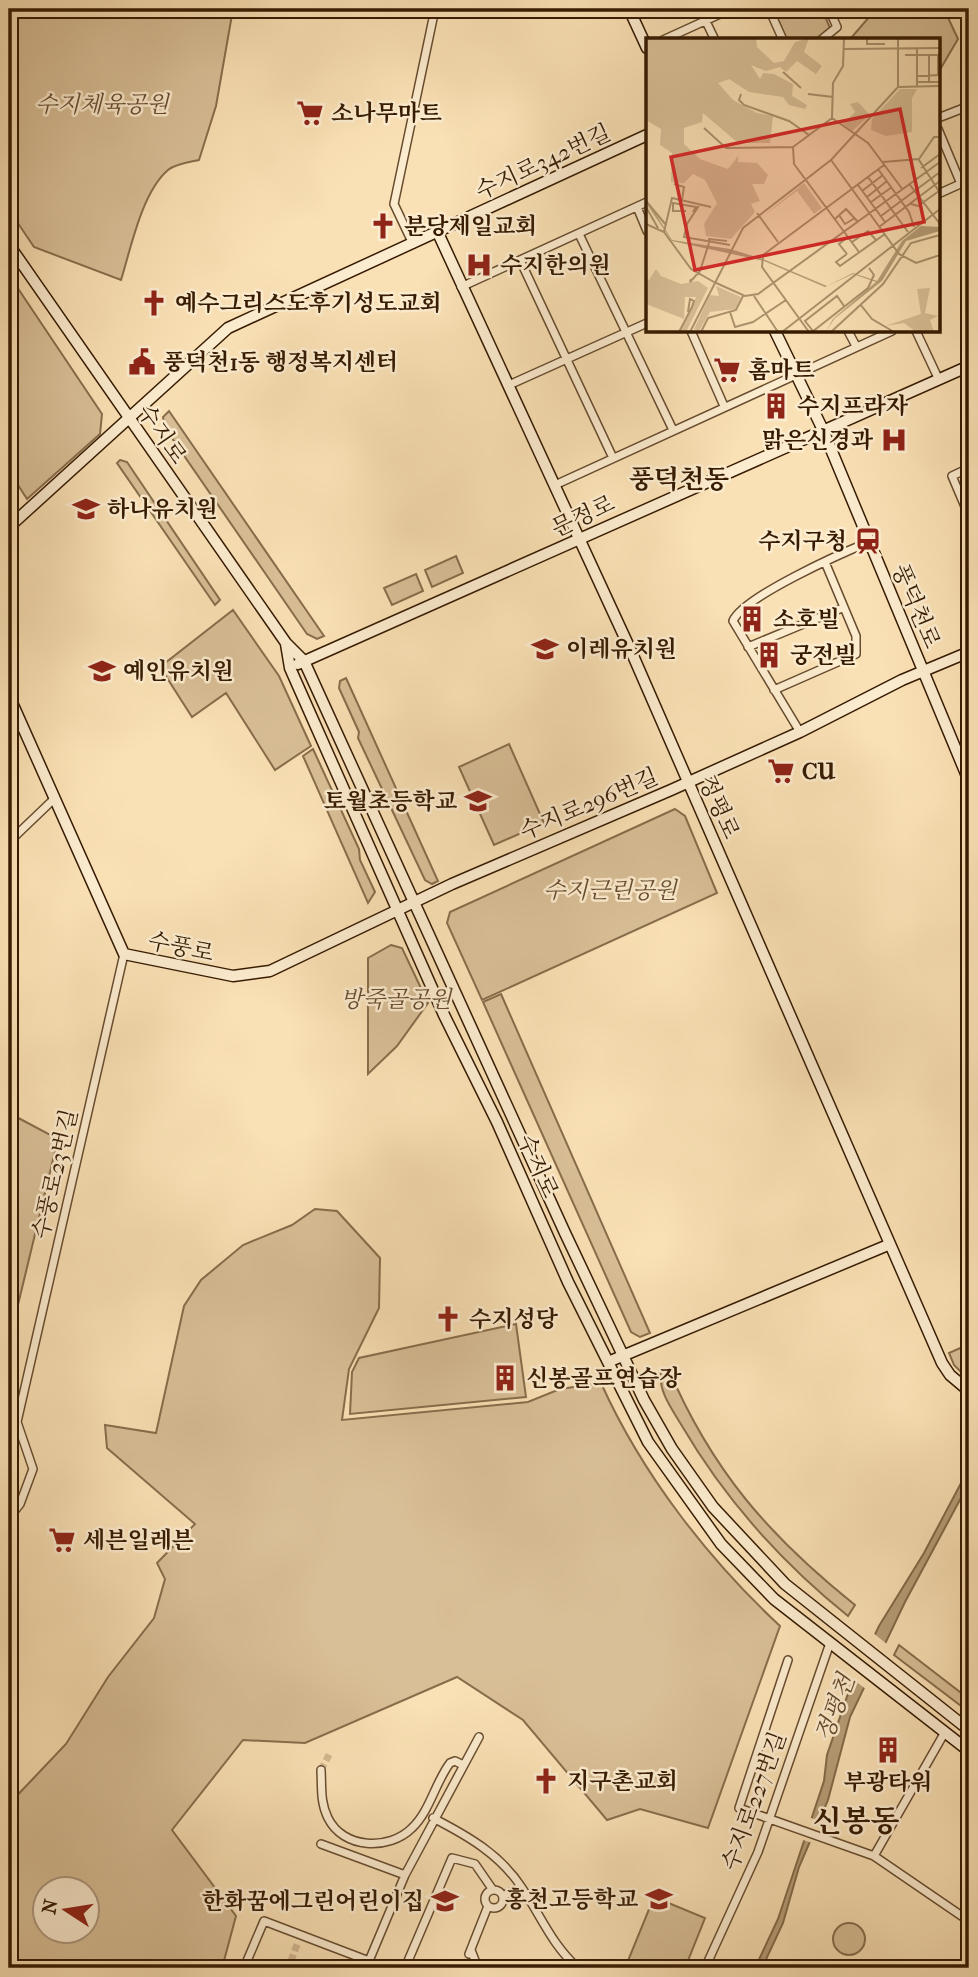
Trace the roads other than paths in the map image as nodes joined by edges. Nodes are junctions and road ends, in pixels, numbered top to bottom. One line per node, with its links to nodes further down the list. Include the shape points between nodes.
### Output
1 (435, 9): 25 (street, via 394,204)
2 (629, 9): 12 (street)
3 (700, 9): 7 (street)
4 (731, 9): 7 (street)
5 (769, 9): 10 (street)
6 (829, 9): 11 (street, via 837,26)
7 (705, 21): 8 (street); 9 (street)
8 (667, 38)
9 (714, 38)
10 (782, 38)
11 (823, 38)
12 (646, 46)
13 (969, 106): 14 (street)
14 (940, 117)
15 (940, 134): 18 (street)
16 (646, 135): 23 (street, 수지로342번길)
17 (969, 180): 18 (street)
18 (961, 184): 19 (street)
19 (940, 193)
20 (646, 202): 21 (street)
21 (637, 207): 22 (street); 24 (street)
22 (646, 229)
23 (438, 233): 25 (street, 수지로342번길); 28 (street, 정평로)
24 (579, 234): 27 (street); 30 (street)
25 (413, 244): 43 (street, 수지로342번길, via 228,328)
26 (9, 245): 43 (street, 수지로)
27 (520, 260): 28 (street); 37 (street)
28 (461, 287): 41 (street, 정평로)
29 (646, 323): 30 (street)
30 (627, 331): 37 (street); 44 (street)
31 (691, 332): 42 (street)
32 (775, 332): 39 (street, 풍덕천로)
33 (849, 332): 36 (street)
34 (890, 332): 36 (street)
35 (916, 332): 40 (street)
36 (856, 346): 39 (street)
37 (568, 359): 41 (street); 46 (street)
38 (969, 366): 40 (street, 문정로)
39 (795, 374): 42 (street); 45 (street, 풍덕천로)
40 (939, 380): 45 (street, 문정로)
41 (509, 385): 48 (street, 정평로)
42 (724, 406): 44 (street)
43 (128, 418): 50 (street, 수지로342번길); 55 (street, 수지로)
44 (673, 430): 46 (street)
45 (823, 430): 51 (street, 문정로); 52 (street, 풍덕천로)
46 (613, 458): 48 (street)
47 (969, 468): 49 (street, via 952,476)
48 (555, 485): 51 (street, 정평로)
49 (969, 516)
50 (9, 527)
51 (577, 539): 58 (street, 문정로); 64 (street, 정평로)
52 (869, 542): 53 (street); 60 (street, 풍덕천로)
53 (825, 562): 54 (street); 56 (street, via 796,575 735,617 734,627)
54 (842, 608): 56 (street); 61 (street, via 856,636 856,654)
55 (286, 643): 58 (street, 수지로); 59 (street, 수지로)
56 (748, 647): 61 (street)
57 (969, 652): 60 (street, 수지로296번길)
58 (304, 661): 59 (street, 문정로); 68 (street, 수지로)
59 (290, 668): 69 (street, 수지로)
60 (923, 671): 63 (street, 수지로296번길); 65 (street, 풍덕천로)
61 (774, 690): 63 (street)
62 (9, 696): 66 (street, 수풍로)
63 (800, 732): 64 (street, 수지로296번길)
64 (687, 781): 68 (street, 수지로296번길); 71 (street, 정평로)
65 (969, 781)
66 (55, 798): 67 (street); 70 (street, 수풍로)
67 (9, 842)
68 (415, 904): 69 (street, 수풍로); 72 (street, 수지로)
69 (397, 912): 70 (street, 수풍로, via 285,965 243,977); 73 (street, 수지로)
70 (124, 954): 75 (street, 수풍로23번길, via 17,1422 33,1469 20,1504)
71 (888, 1245): 72 (street); 74 (street, 정평로, via 942,1363)
72 (624, 1355): 73 (street); 78 (street, 수지로, via 672,1449 713,1507 785,1584)
73 (608, 1362): 76 (street, 수지로, via 648,1442 721,1544 774,1599)
74 (969, 1391)
75 (9, 1518)
76 (830, 1643): 79 (street, 수지로); 85 (street, 수지로227번길)
77 (788, 1660): 85 (street, via 739,1808)
78 (969, 1730)
79 (945, 1732): 81 (street); 87 (street)
80 (480, 1737): 82 (street)
81 (969, 1751)
82 (463, 1765): 83 (street, via 450,1763 410,1830 376,1844 349,1837 331,1824 322,1798); 84 (street)
83 (321, 1770)
84 (433, 1818): 88 (street); 89 (street, via 496,1856)
85 (770, 1818): 87 (street); 99 (street, 수지로227번길)
86 (321, 1844): 88 (street)
87 (874, 1856): 93 (street)
88 (405, 1875): 94 (street)
89 (522, 1887): 91 (street); 98 (street, via 561,1952)
90 (493, 1890): 91 (street); 92 (street, via 485,1898); 96 (street, via 475,1864 452,1858)
91 (503, 1896): 92 (street, via 500,1907)
92 (488, 1906): 97 (street, via 470,1952)
93 (969, 1921)
94 (368, 1965): 95 (street, via 264,1921)
95 (244, 1968)
96 (405, 1968)
97 (478, 1968)
98 (578, 1968)
99 (705, 1968)

